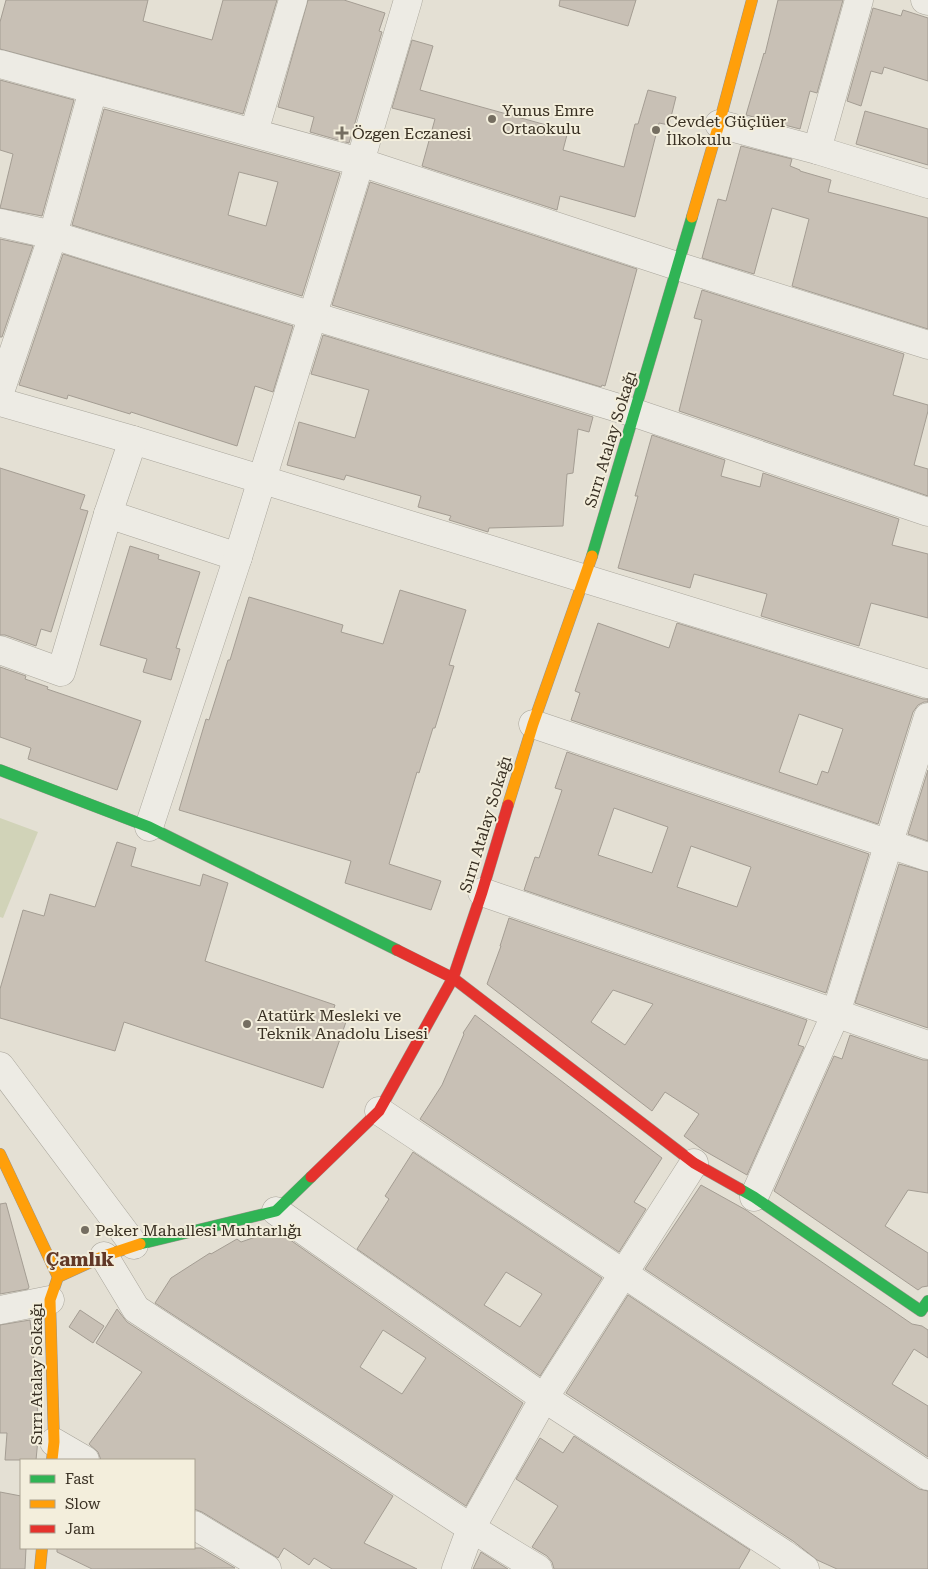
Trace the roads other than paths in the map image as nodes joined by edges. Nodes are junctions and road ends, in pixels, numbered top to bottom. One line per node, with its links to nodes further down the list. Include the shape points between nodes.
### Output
1 (293, 0): 8 (street)
2 (408, 0): 10 (street)
3 (752, 0): 7 (main road, Sırrı Atalay Sokağı)
4 (859, 0): 9 (street)
5 (0, 64): 6 (street)
6 (93, 90): 8 (street); 13 (street)
7 (719, 124): 9 (street); 14 (main road, Sırrı Atalay Sokağı)
8 (254, 132): 10 (street)
9 (817, 150): 11 (street)
10 (360, 162): 14 (street); 15 (street)
11 (928, 184)
12 (0, 222): 13 (street)
13 (53, 235): 15 (street); 17 (street)
14 (677, 266): 16 (street); 19 (main road, Sırrı Atalay Sokağı)
15 (313, 316): 19 (street); 21 (street)
16 (928, 345)
17 (0, 392)
18 (0, 402): 20 (street)
19 (635, 413): 22 (street); 25 (main road, Sırrı Atalay Sokağı)
20 (133, 440): 21 (street); 23 (street)
21 (261, 481): 24 (street); 25 (street)
22 (928, 512)
23 (108, 514): 24 (street); 26 (street, via 61,672)
24 (238, 556): 31 (street)
25 (585, 579): 27 (street); 29 (main road, Sırrı Atalay Sokağı)
26 (0, 650)
27 (928, 684)
28 (928, 717): 32 (street)
29 (533, 724): 32 (street); 34 (main road, Sırrı Atalay Sokağı)
30 (0, 770): 31 (main road)
31 (149, 827): 35 (main road)
32 (889, 844): 33 (street); 36 (street)
33 (928, 857)
34 (482, 892): 35 (main road, Sırrı Atalay Sokağı); 36 (street)
35 (453, 978): 39 (main road, Sırrı Atalay Sokağı); 41 (main road)
36 (836, 1013): 37 (street); 42 (street)
37 (928, 1045)
38 (0, 1066): 44 (street)
39 (379, 1111): 43 (main road, Sırrı Atalay Sokağı); 46 (street)
40 (0, 1154): 47 (main road)
41 (694, 1163): 42 (main road); 46 (street)
42 (754, 1197): 48 (main road, via 921,1311)
43 (276, 1211): 44 (main road); 50 (street)
44 (134, 1245): 45 (main road)
45 (104, 1256): 47 (main road); 55 (street, via 136,1310)
46 (623, 1274): 50 (street); 53 (street)
47 (54, 1288): 49 (street); 51 (main road, Sırrı Atalay Sokağı)
48 (928, 1301)
49 (0, 1310)
50 (544, 1398): 55 (street); 57 (street)
51 (53, 1451): 52 (street)
52 (81, 1459)
53 (928, 1476)
54 (195, 1526): 59 (street)
55 (471, 1528): 60 (street); 61 (street)
56 (42, 1549): 58 (main road)
57 (790, 1564)
58 (40, 1569)
59 (267, 1569)
60 (456, 1569)
61 (538, 1569)

